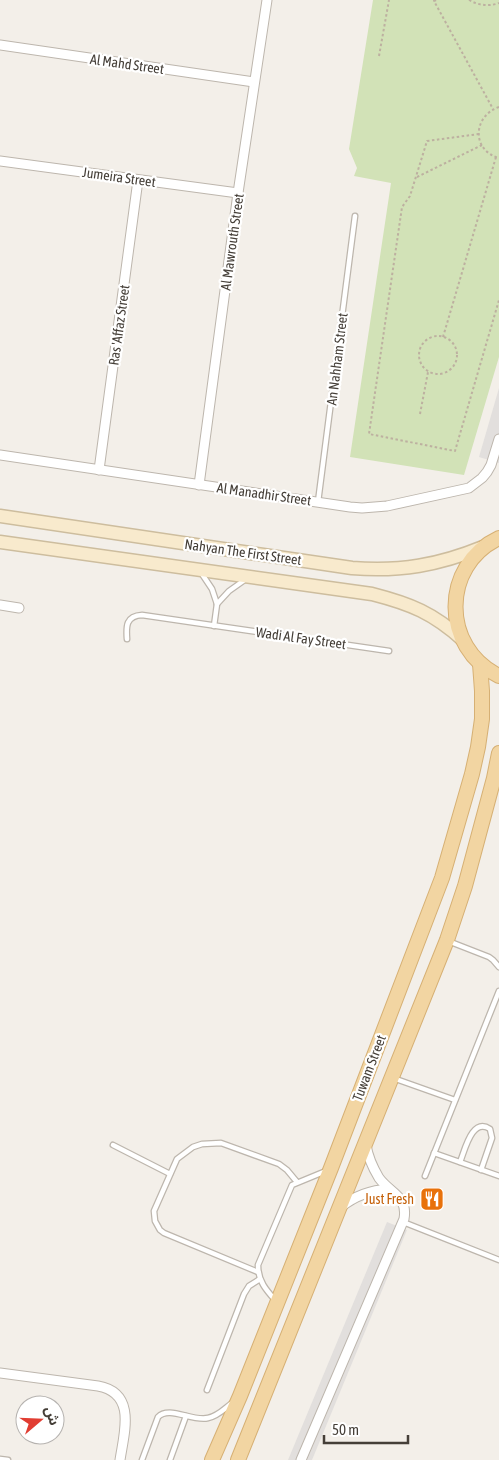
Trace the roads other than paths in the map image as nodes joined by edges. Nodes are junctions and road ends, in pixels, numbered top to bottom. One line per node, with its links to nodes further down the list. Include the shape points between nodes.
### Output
1 (267, 0): 3 (street, Al Mawrouth Street)
2 (0, 45): 3 (street, Al Mahd Street)
3 (254, 82): 6 (street, Al Mawrouth Street)
4 (0, 161): 5 (street, Jumeira Street)
5 (138, 180): 6 (street, Jumeira Street); 10 (street, Ras 'Affaz Street)
6 (238, 194): 11 (street, Al Mawrouth Street)
7 (355, 216): 12 (lane, An Nahham Street)
8 (499, 440): 12 (street, Al Manadhir Street, via 487,472 469,488 375,508)
9 (0, 455): 10 (street, Al Manadhir Street)
10 (99, 470): 11 (street, Al Manadhir Street)
11 (199, 484): 12 (street, Al Manadhir Street)
12 (318, 502)
13 (0, 516): 16 (main road, Nahyan The First Street, via 373,570 433,564)
14 (499, 538): 16 (main road)
15 (0, 542): 17 (main road, Nahyan The First Street)
16 (483, 547): 24 (main road, via 466,566 457,590 456,615)
17 (198, 570): 18 (main road, Nahyan The First Street); 19 (lane, via 208,582)
18 (252, 577): 19 (lane, via 229,591); 24 (main road, Nahyan The First Street, via 392,599 430,614)
19 (217, 604): 22 (lane)
20 (0, 605): 21 (street)
21 (19, 608)
22 (214, 626): 23 (lane, Wadi Al Fay Street, via 138,615 128,623); 25 (lane, Wadi Al Fay Street)
23 (127, 639)
24 (463, 640): 26 (main road)
25 (389, 651)
26 (480, 664): 27 (main road); 38 (main road, Tuwam Street, via 482,719 478,747 442,878)
27 (499, 676)
28 (499, 753): 29 (main road, Tuwam Street, via 465,886)
29 (447, 940): 30 (lane, via 489,957); 32 (main road, Tuwam Street)
30 (499, 967)
31 (499, 990): 33 (lane)
32 (392, 1078): 33 (lane); 35 (main road, Tuwam Street)
33 (455, 1100): 36 (lane)
34 (113, 1145): 40 (lane)
35 (366, 1145): 44 (street, via 374,1169); 45 (main road, Tuwam Street)
36 (434, 1153): 37 (lane); 41 (lane)
37 (460, 1162): 39 (lane); 39 (lane, via 473,1131 484,1126 492,1138)
38 (331, 1168): 43 (lane); 50 (main road, Tuwam Street)
39 (481, 1170): 42 (lane)
40 (170, 1174): 43 (lane, via 177,1158 184,1152 202,1144 221,1143 278,1164); 48 (lane, via 154,1211 154,1221 160,1230)
41 (425, 1176)
42 (499, 1176)
43 (297, 1182): 48 (lane, via 290,1188)
44 (389, 1190): 45 (street, via 362,1194); 46 (street, via 404,1204)
45 (340, 1208): 61 (main road, Tuwam Street)
46 (403, 1222): 47 (lane); 62 (street)
47 (499, 1260)
48 (258, 1272): 49 (lane)
49 (260, 1279): 50 (lane); 52 (lane, via 244,1294)
50 (277, 1303): 53 (main road, Tuwam Street)
51 (0, 1373): 57 (street, via 104,1387 113,1392 125,1409)
52 (206, 1390)
53 (240, 1396): 54 (lane, via 215,1416 203,1419); 60 (main road, Tuwam Street)
54 (186, 1416): 58 (lane, via 168,1412 161,1414); 59 (lane)
55 (0, 1459): 56 (lane)
56 (8, 1460)
57 (120, 1460)
58 (142, 1460)
59 (170, 1460)
60 (212, 1460)
61 (238, 1460)
62 (302, 1460)

